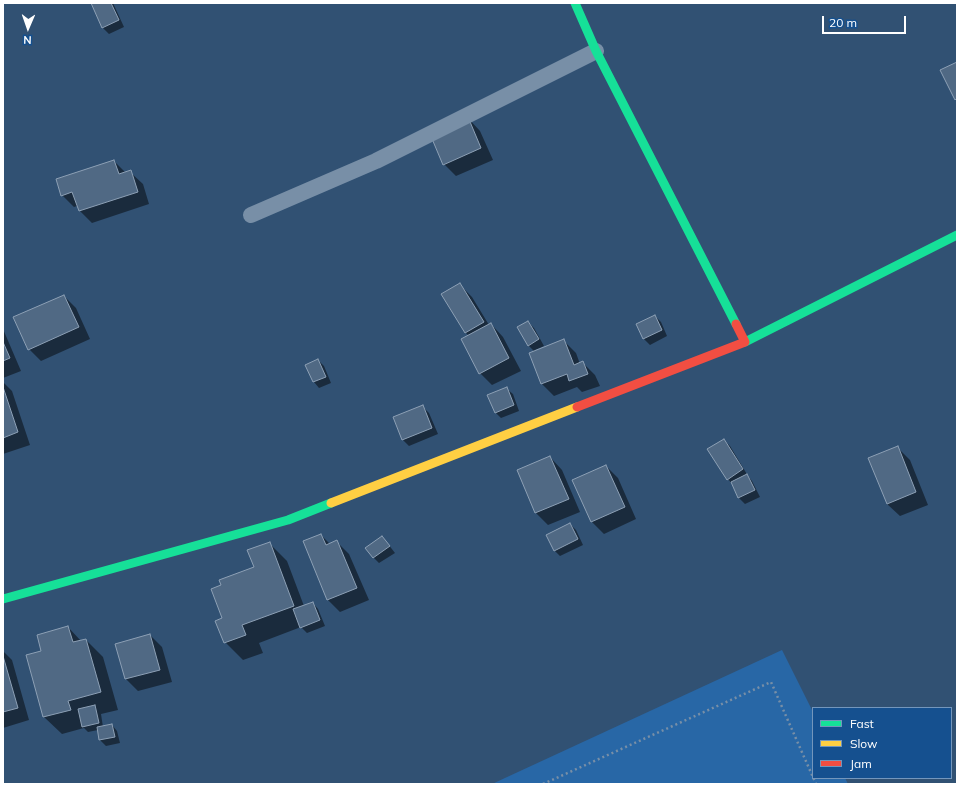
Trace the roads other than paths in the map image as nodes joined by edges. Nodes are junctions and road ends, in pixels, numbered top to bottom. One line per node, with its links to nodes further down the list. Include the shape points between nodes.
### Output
1 (575, 3): 2 (street)
2 (596, 51): 3 (lane, via 376,161); 5 (street)
3 (251, 215)
4 (957, 235): 5 (street)
5 (745, 342): 6 (street, via 288,520)
6 (3, 599)

